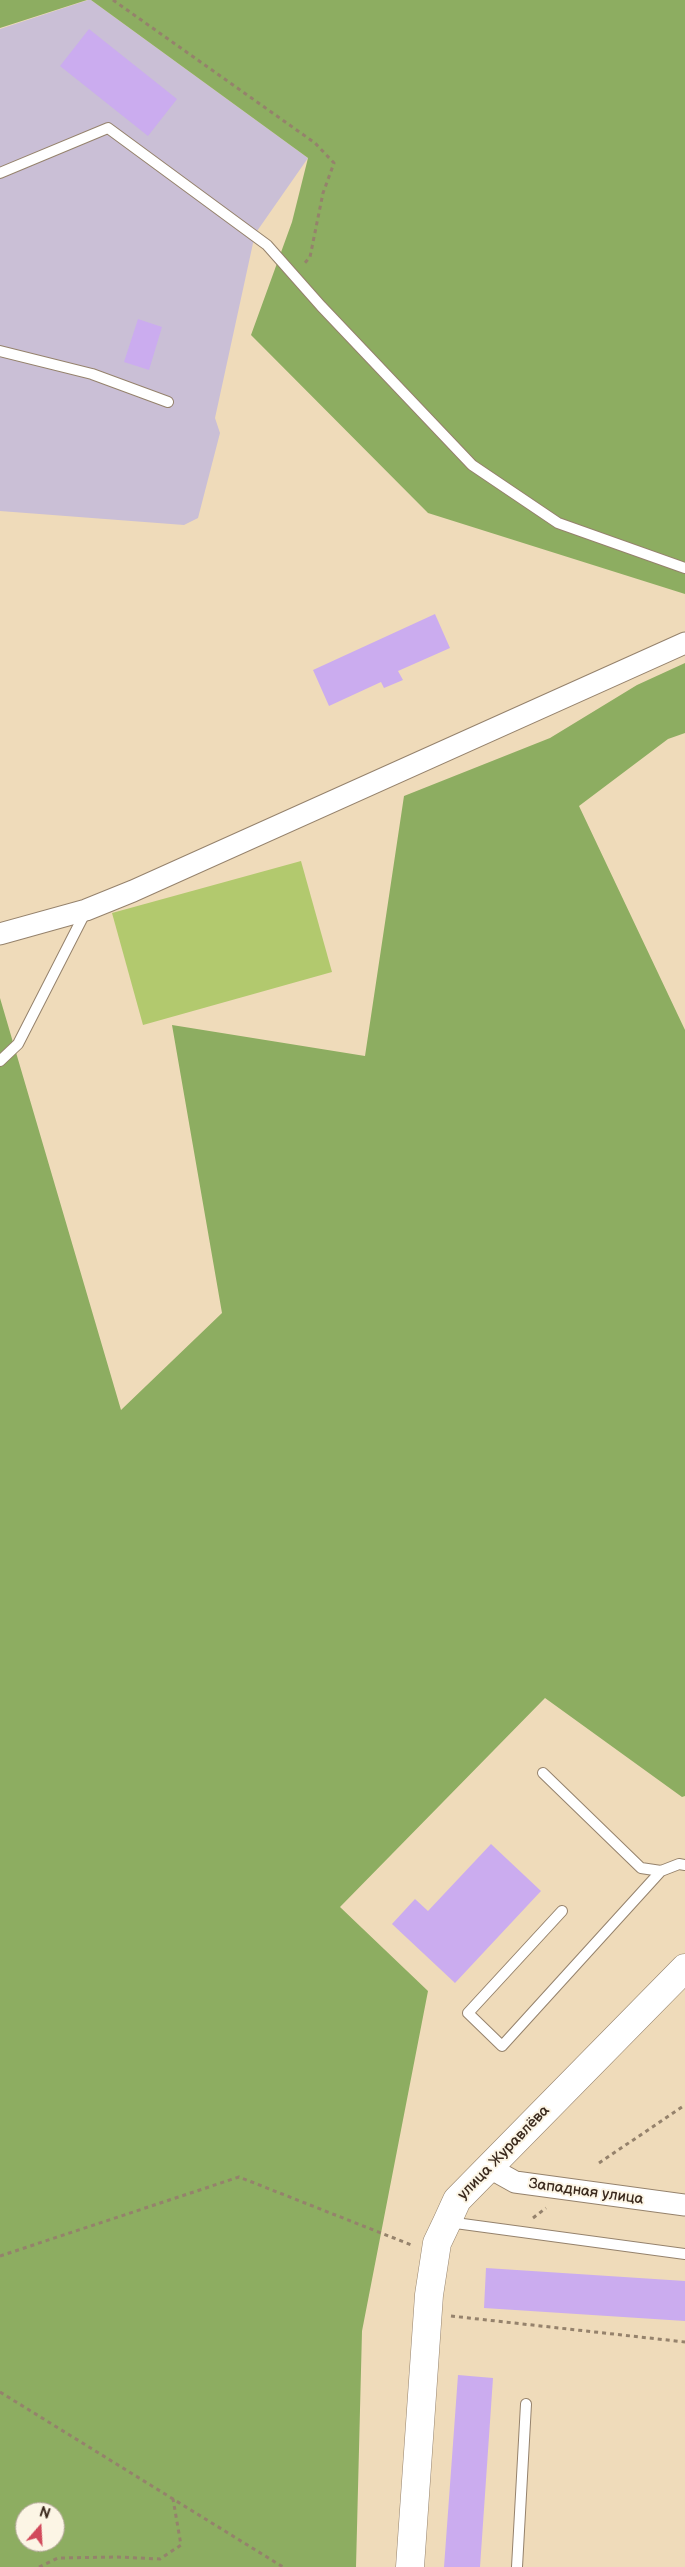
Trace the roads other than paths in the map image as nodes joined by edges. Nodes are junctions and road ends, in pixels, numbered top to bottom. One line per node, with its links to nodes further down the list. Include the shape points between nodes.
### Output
1 (0, 173): 4 (lane, via 108,128 255,234 472,465 558,523)
2 (0, 351): 3 (lane, via 92,374)
3 (168, 402)
4 (685, 568)
5 (685, 643): 6 (street)
6 (86, 910): 7 (street); 8 (lane, via 18,1044)
7 (0, 934)
8 (0, 1061)
9 (543, 1773): 11 (lane, via 640,1868)
10 (685, 1865): 11 (lane)
11 (661, 1871): 12 (lane, via 502,2046 468,2013)
12 (562, 1911)
13 (685, 1968): 14 (street, улица Журавлёва)
14 (490, 2168): 15 (street, Западная улица, via 515,2182); 16 (street, улица Журавлёва, via 457,2200)
15 (685, 2205)
16 (447, 2222): 17 (lane); 19 (street, улица Журавлёва, via 435,2254 428,2305)
17 (685, 2254)
18 (526, 2404): 20 (lane)
19 (410, 2567)
20 (517, 2567)

